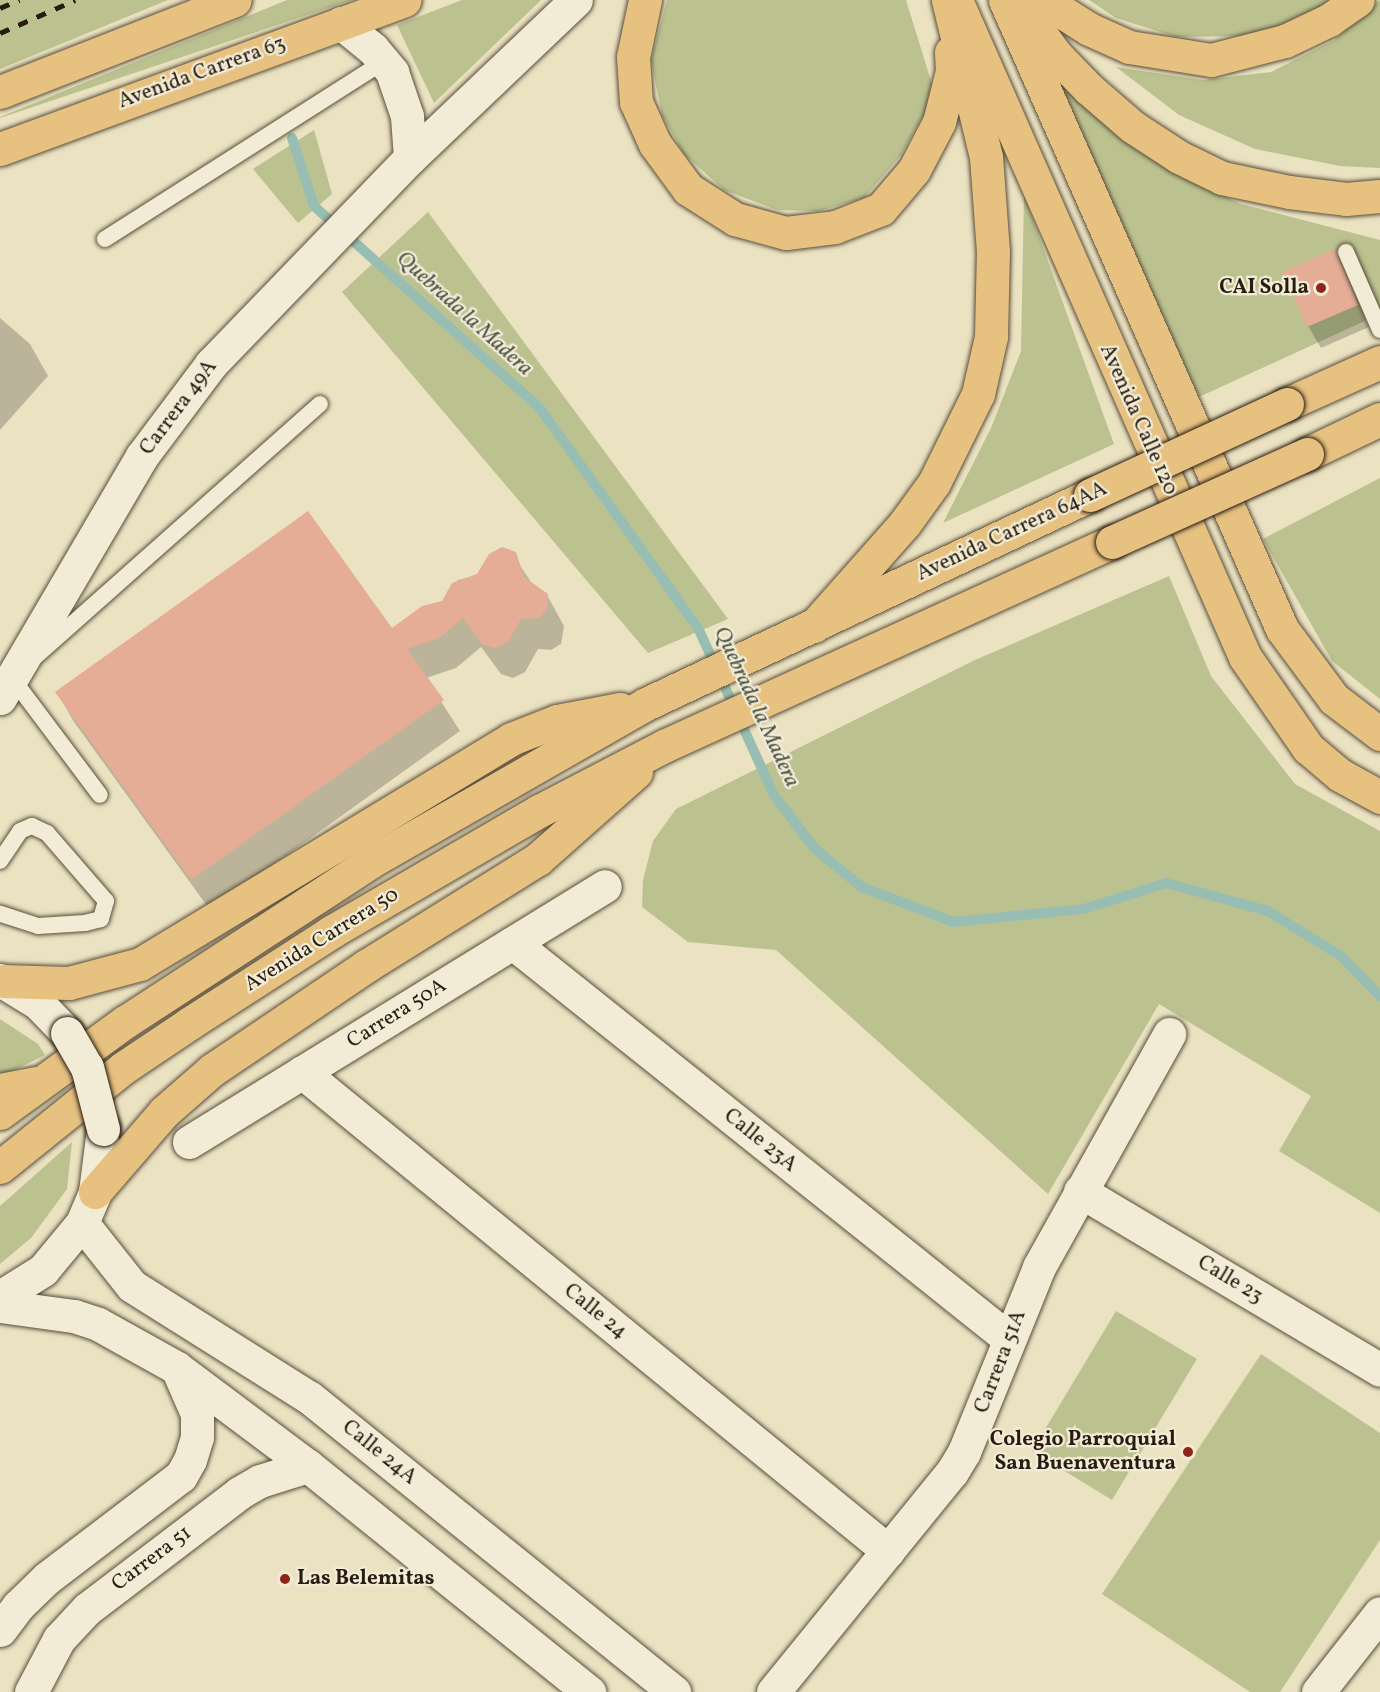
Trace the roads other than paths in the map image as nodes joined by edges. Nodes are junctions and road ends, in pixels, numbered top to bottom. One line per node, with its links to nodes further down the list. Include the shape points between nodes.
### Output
1 (235, 0): 13 (main road)
2 (404, 0): 11 (main road, Avenida Carrera 63)
3 (576, 0): 15 (street, Carrera 49A)
4 (645, 0): 5 (main road, via 633,57 636,102 655,144 688,189 735,219 786,233 835,227 881,209 914,171 939,122 950,83)
5 (946, 0): 25 (main road, via 986,157 993,252 991,337 978,394 934,483 905,523)
6 (956, 0): 31 (main road, Avenida Calle 120, via 1245,657 1308,748 1340,775)
7 (1005, 0): 28 (main road, via 1282,629 1334,699)
8 (1016, 0): 16 (main road, via 1056,55 1124,120 1179,157)
9 (1043, 0): 10 (main road, via 1089,29 1129,46 1211,60 1285,41 1329,20)
10 (1358, 0)
11 (341, 23): 12 (street); 14 (main road, Avenida Carrera 63)
12 (383, 62): 15 (street, via 402,93); 19 (lane)
13 (0, 92)
14 (0, 149)
15 (410, 158): 26 (street, Carrera 49A, via 211,364 168,417)
16 (1222, 178): 17 (main road, via 1346,199); 18 (main road, via 1276,199)
17 (1380, 196)
18 (1380, 219)
19 (105, 239)
20 (1346, 252): 21 (lane)
21 (1380, 330)
22 (1380, 362): 25 (main road, Avenida Carrera 64AA, bridge)
23 (320, 404): 26 (lane)
24 (1380, 419): 29 (main road, bridge)
25 (814, 626): 27 (main road, Avenida Carrera 64AA)
26 (6, 688): 30 (lane)
27 (645, 704): 36 (main road, via 557,721 511,739 140,964 69,983); 39 (main road, Avenida Carrera 50, via 370,862)
28 (1380, 734)
29 (664, 746): 43 (main road, Avenida Carrera 50, via 539,811 331,932 123,1068); 45 (main road, via 537,859 366,966 212,1070 164,1112)
30 (100, 795)
31 (1380, 797)
32 (0, 861): 34 (lane, via 20,831 32,826 47,833 106,900 101,918 85,923 38,926)
33 (605, 886): 35 (street, Carrera 50A)
34 (0, 914)
35 (513, 943): 38 (street, Carrera 50A); 49 (street, Calle 23A)
36 (1, 980): 45 (street, bridge, via 38,1003 67,1033 87,1067 103,1129)
37 (1169, 1034): 44 (street, Carrera 51A)
38 (302, 1072): 42 (street, Carrera 50A); 53 (street, Calle 24)
39 (36, 1083): 40 (main road); 41 (main road, Avenida Carrera 50)
40 (0, 1090)
41 (0, 1113)
42 (189, 1142)
43 (0, 1167)
44 (1080, 1191): 49 (street, Carrera 51A, via 1039,1267); 51 (street, Calle 23)
45 (95, 1192): 46 (street)
46 (82, 1223): 47 (street, via 44,1270); 58 (street, Calle 24A, via 140,1292 310,1398)
47 (0, 1297)
48 (0, 1306): 50 (street, via 74,1316 98,1324)
49 (1008, 1338): 53 (street, Carrera 51A, via 964,1452)
50 (177, 1368): 52 (street); 54 (street, via 197,1414 197,1437 181,1476 47,1578)
51 (1380, 1370)
52 (308, 1467): 56 (street, Carrera 51, via 260,1481 239,1493 87,1609 59,1639); 57 (street)
53 (888, 1551): 59 (street, Carrera 51A)
54 (0, 1630)
55 (1375, 1630): 60 (street)
56 (31, 1692)
57 (589, 1692)
58 (674, 1692)
59 (773, 1692)
60 (1318, 1692)

